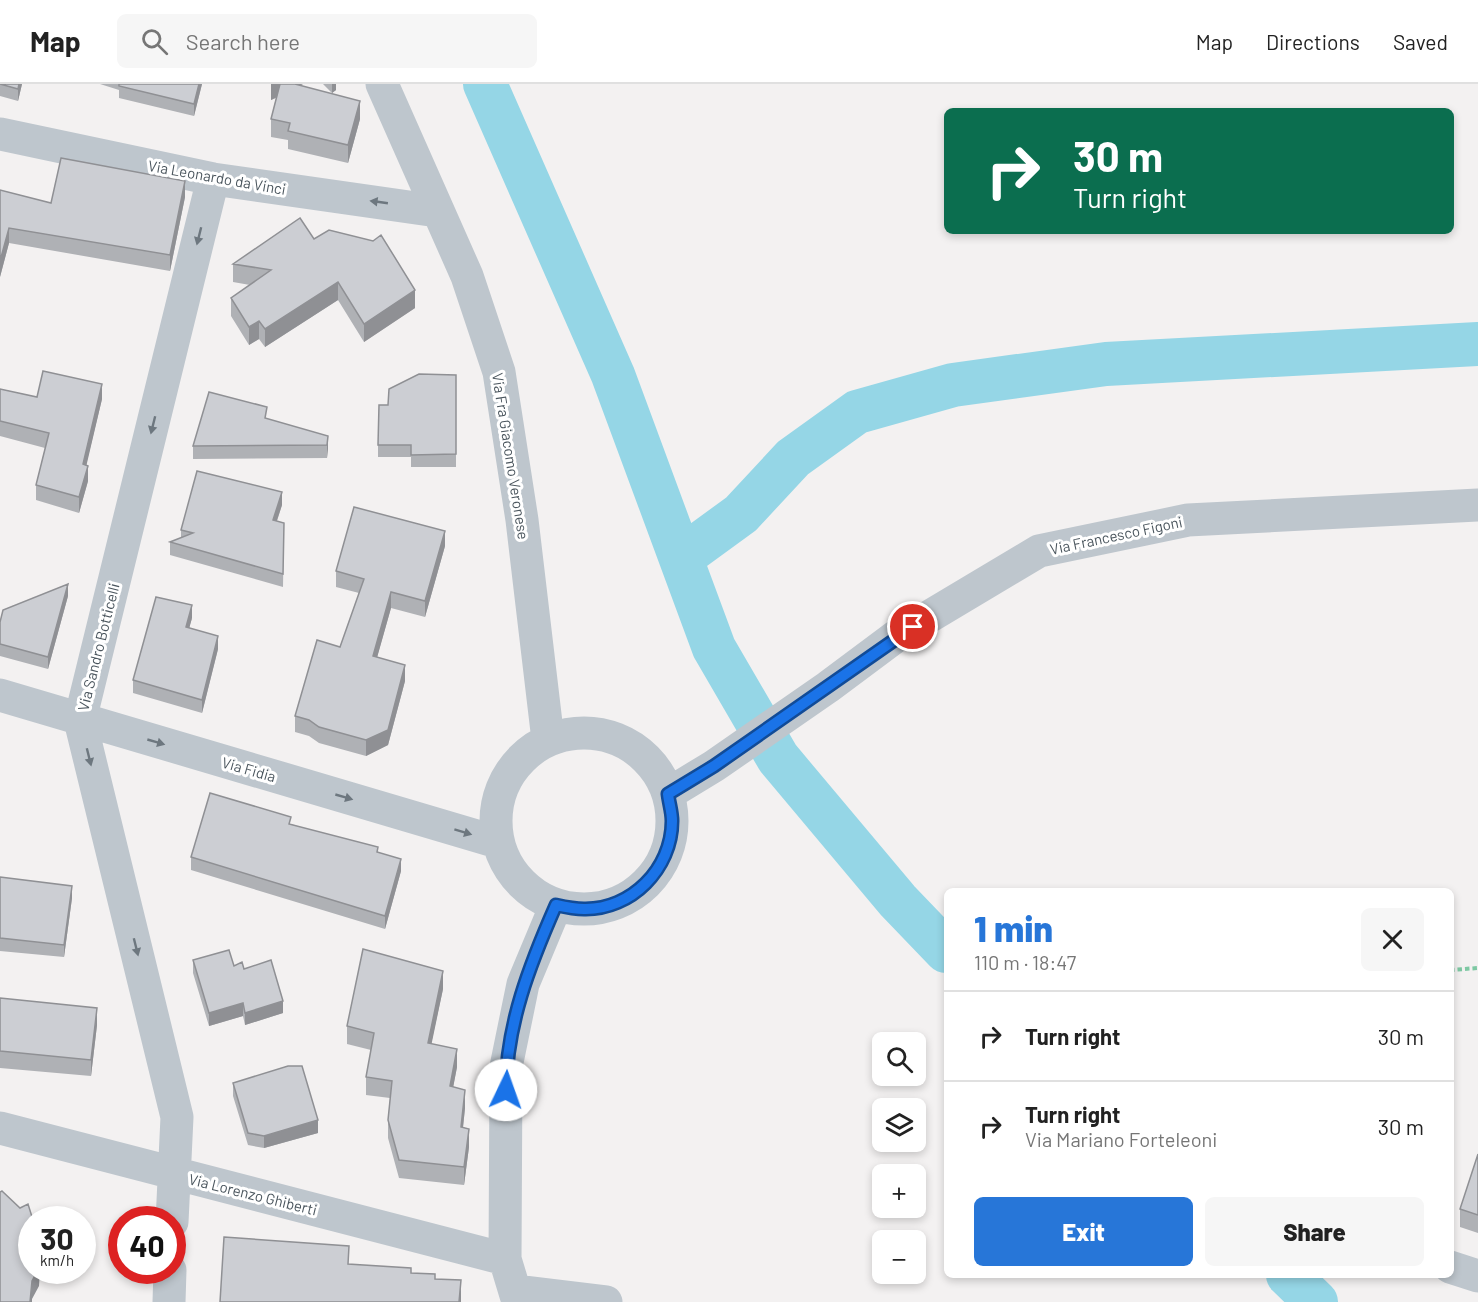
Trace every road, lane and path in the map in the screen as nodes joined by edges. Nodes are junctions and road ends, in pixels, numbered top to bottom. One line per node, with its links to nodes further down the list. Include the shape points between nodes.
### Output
1 (382, 84): 4 (street, Via Fra Giacomo Veronese)
2 (0, 134): 3 (street, Via Leonardo da Vinci)
3 (213, 179): 4 (street, Via Leonardo da Vinci, one-way to 3); 7 (street, Via Sandro Botticelli, one-way to 7)
4 (437, 210): 8 (street, Via Fra Giacomo Veronese, via 468,276 499,372 522,520)
5 (1478, 505): 9 (street, Via Francesco Figoni, via 1188,520 1039,551 895,638)
6 (0, 695): 7 (street, Via Fidia)
7 (80, 720): 10 (street, Via Fidia, one-way to 10); 15 (street, Via Sandro Botticelli, one-way to 15, via 177,1117)
8 (548, 740): 9 (street, via 577,733 608,736 635,750 655,769); 10 (street, via 522,757 504,782 496,812)
9 (668, 794): 11 (street, via 672,821 668,849 656,873 636,893 611,906 584,909)
10 (497, 842): 11 (street, via 510,870 531,892)
11 (556, 905): 17 (street, via 523,984 506,1067)
12 (1478, 968): 13 (path)
13 (1454, 970)
14 (0, 1128): 15 (street, Via Lorenzo Ghiberti)
15 (175, 1174): 16 (street, Via Sandro Botticelli); 17 (street, Via Lorenzo Ghiberti)
16 (173, 1206)
17 (505, 1259): 21 (street)
18 (1454, 1268): 19 (street)
19 (1478, 1276)
20 (170, 1284): 22 (street)
21 (517, 1297): 23 (street)
22 (169, 1302)
23 (606, 1302)

